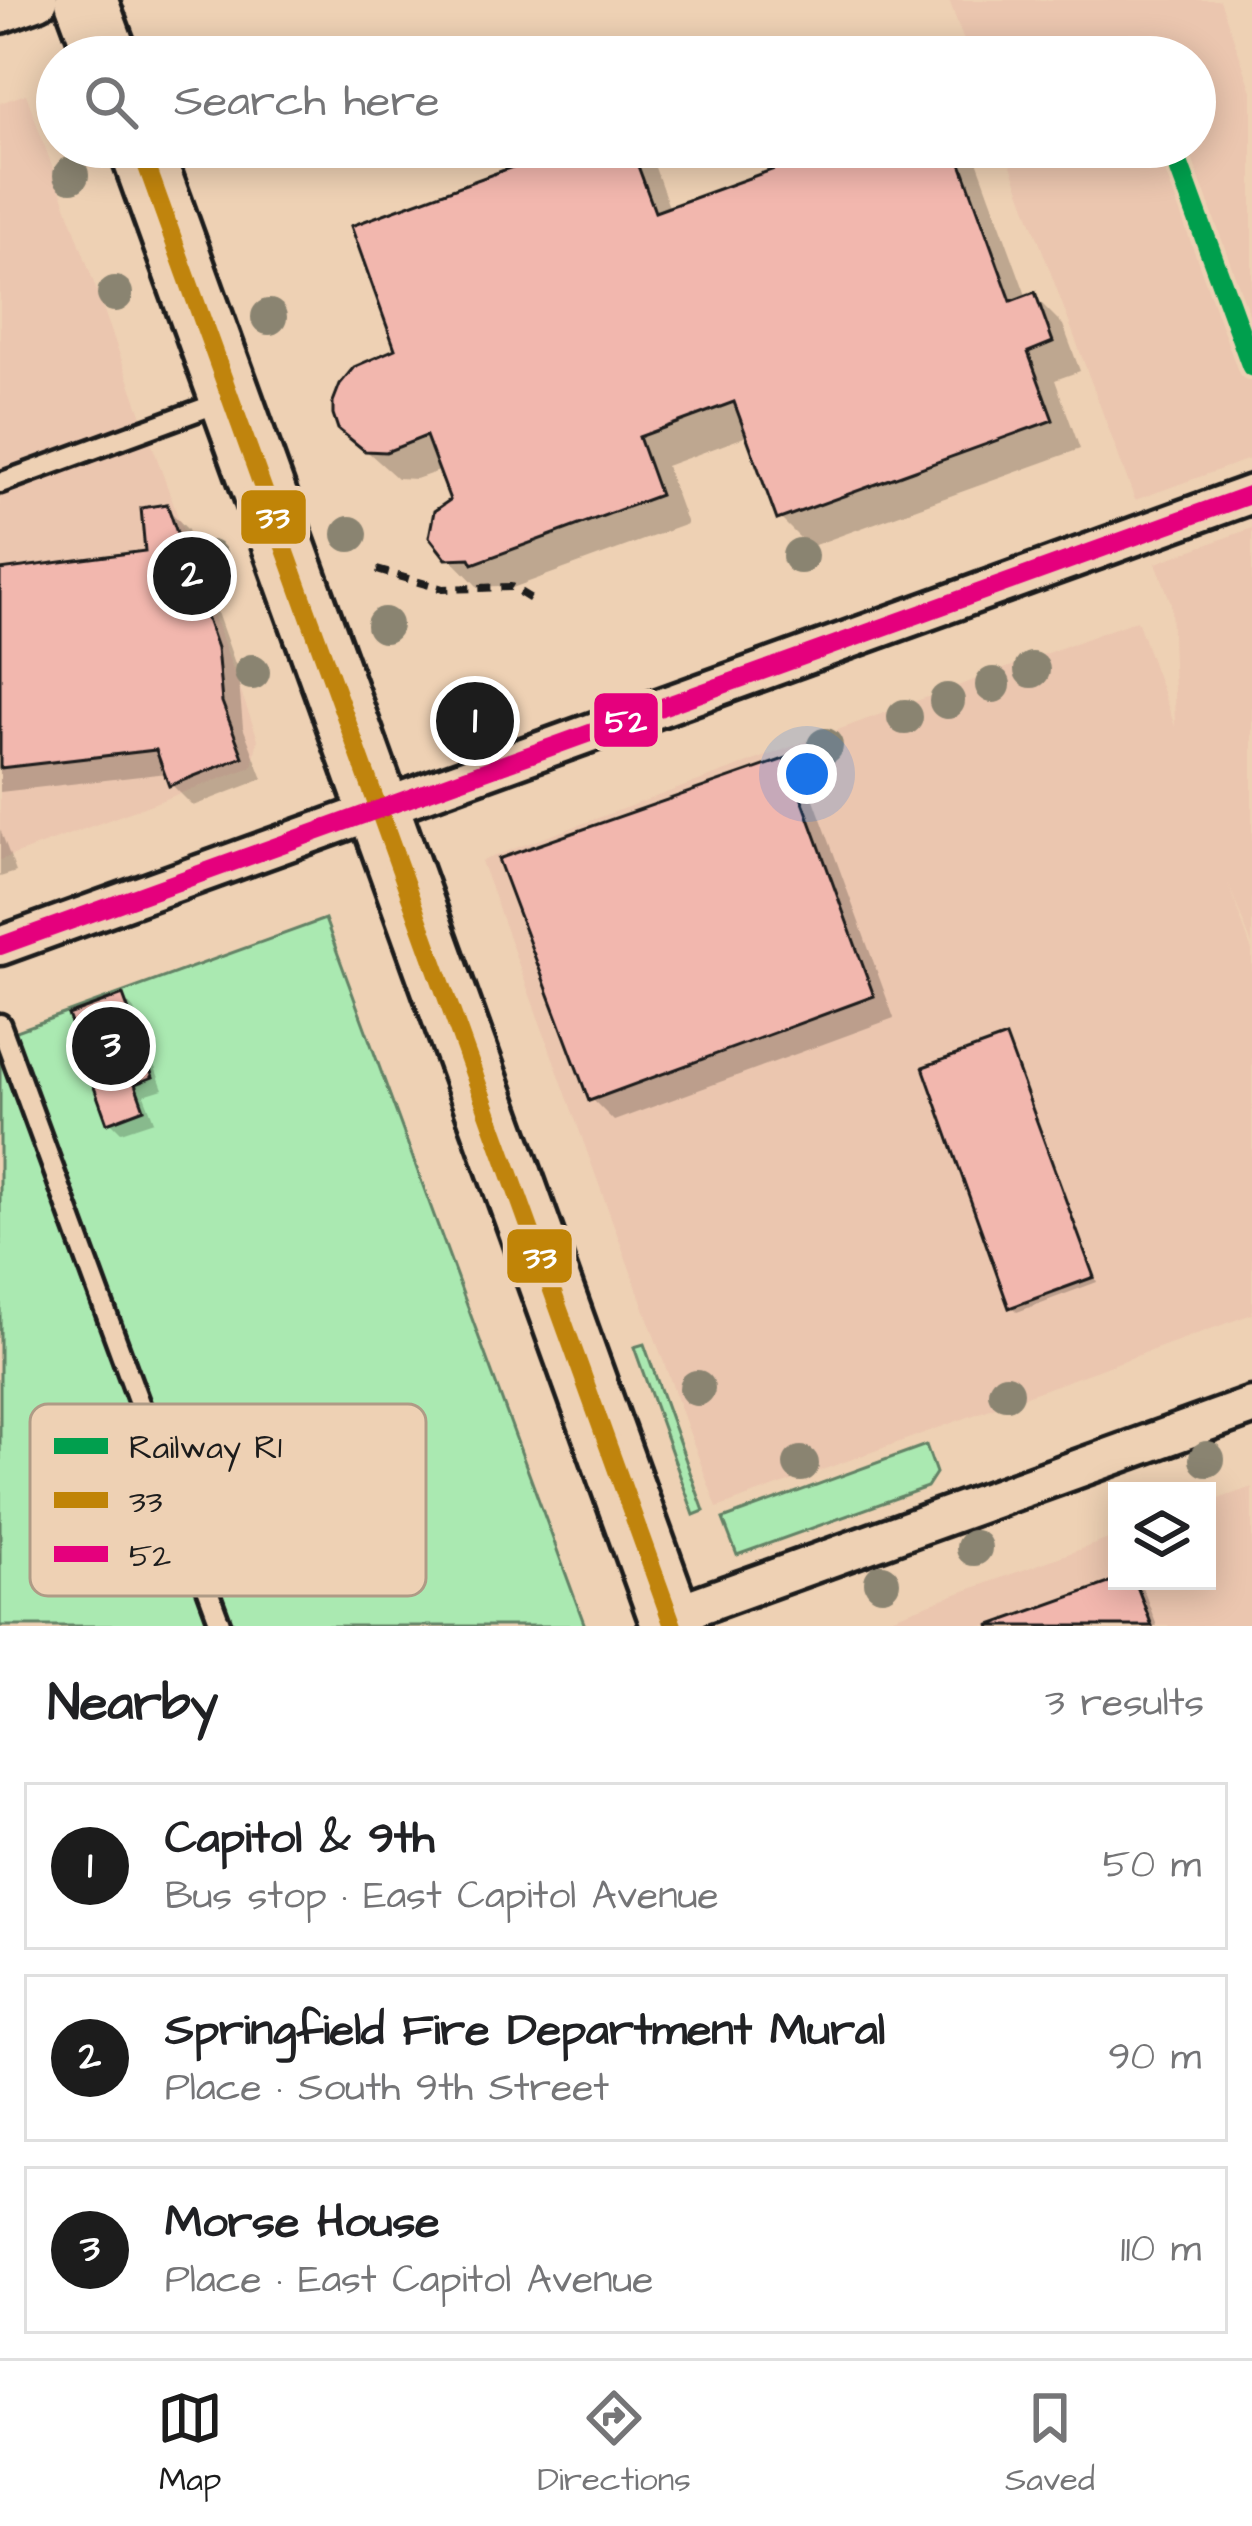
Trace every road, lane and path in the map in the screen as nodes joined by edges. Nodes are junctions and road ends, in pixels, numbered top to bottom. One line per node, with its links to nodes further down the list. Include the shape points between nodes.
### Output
1 (39, 0): 3 (street)
2 (86, 0): 4 (main road)
3 (0, 14)
4 (99, 36)
5 (147, 168): 6 (main road)
6 (229, 399): 7 (lane); 11 (main road)
7 (0, 483)
8 (1252, 494): 11 (street)
9 (377, 571): 10 (path, via 443,589 511,587)
10 (536, 602)
11 (376, 808): 12 (street); 17 (main road)
12 (0, 946)
13 (0, 1024): 14 (lane)
14 (140, 1404)
15 (1252, 1406): 17 (street)
16 (210, 1596): 18 (lane)
17 (671, 1621)
18 (221, 1626)

